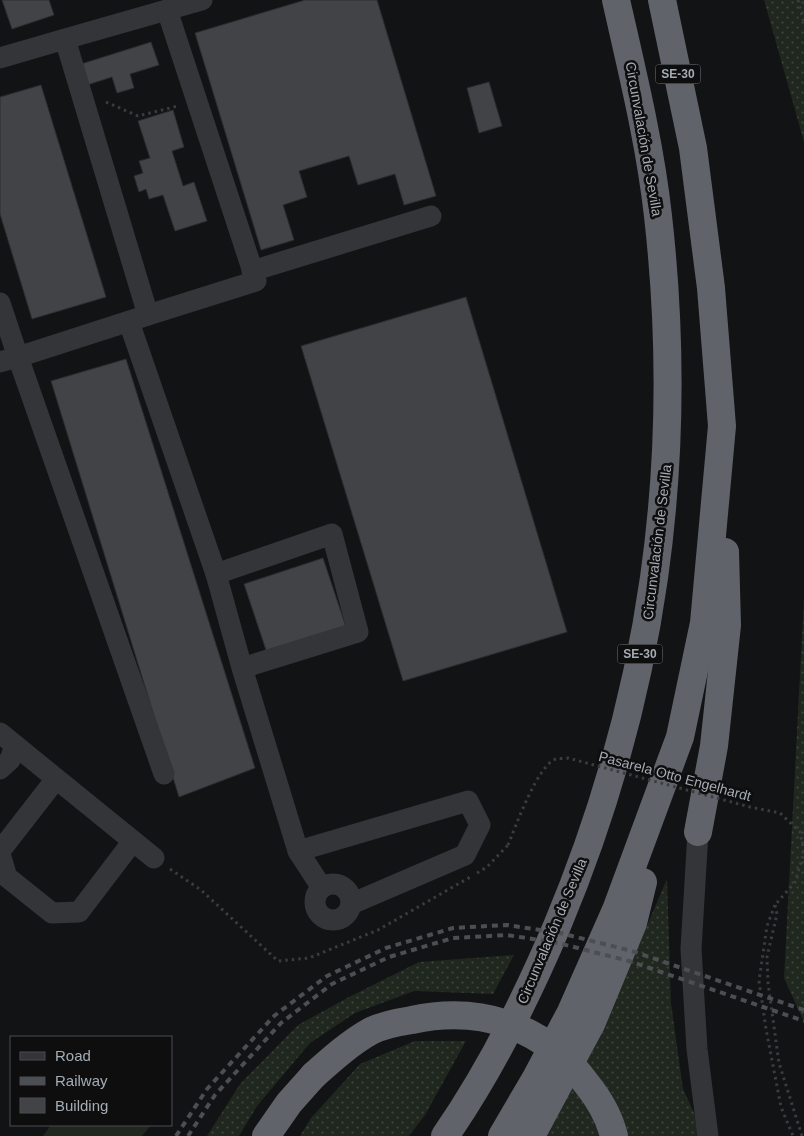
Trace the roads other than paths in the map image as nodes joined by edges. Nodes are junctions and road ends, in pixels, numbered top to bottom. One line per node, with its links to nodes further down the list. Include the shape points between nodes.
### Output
1 (202, 0): 4 (street)
2 (616, 0): 28 (highway, Circunvalación de Sevilla / SE-30, via 654,187 666,308 666,467 650,612 630,706 599,817 573,888 496,1054)
3 (662, 0): 12 (highway, SE-30, via 693,148 711,288)
4 (167, 10): 5 (street); 8 (street)
5 (65, 39): 6 (street); 10 (street)
6 (0, 58)
7 (432, 216): 8 (street)
8 (252, 271): 10 (street, via 256,281)
9 (0, 303): 11 (street)
10 (138, 318): 11 (street); 13 (street)
11 (9, 360): 18 (street)
12 (722, 426): 15 (highway, SE-30, via 704,623); 20 (highway, via 727,625 714,746)
13 (216, 574): 14 (street); 14 (street, via 332,534 358,632)
14 (242, 668): 22 (street)
15 (680, 737): 29 (highway, SE-30, via 616,910 571,1012); 30 (highway, via 633,923 591,1024)
16 (8, 739): 17 (street, via 10,760); 19 (street)
17 (0, 769)
18 (164, 774)
19 (56, 779): 21 (street); 23 (street)
20 (698, 832): 32 (street, via 691,949 697,1049)
21 (133, 841): 23 (street, via 79,912 52,913 7,877); 24 (street)
22 (298, 851): 25 (street); 26 (street, via 468,801 480,825 465,856)
23 (0, 853)
24 (154, 858)
25 (322, 888): 26 (street, via 333,884 344,888); 26 (street, via 316,904 325,918 342,918)
26 (351, 904)
27 (266, 1136): 31 (highway, bridge, via 289,1103 336,1056 372,1030 431,1015 468,1015 500,1020 551,1046 575,1068 598,1098)
28 (445, 1136)
29 (502, 1136)
30 (531, 1136)
31 (614, 1136)
32 (708, 1136)

